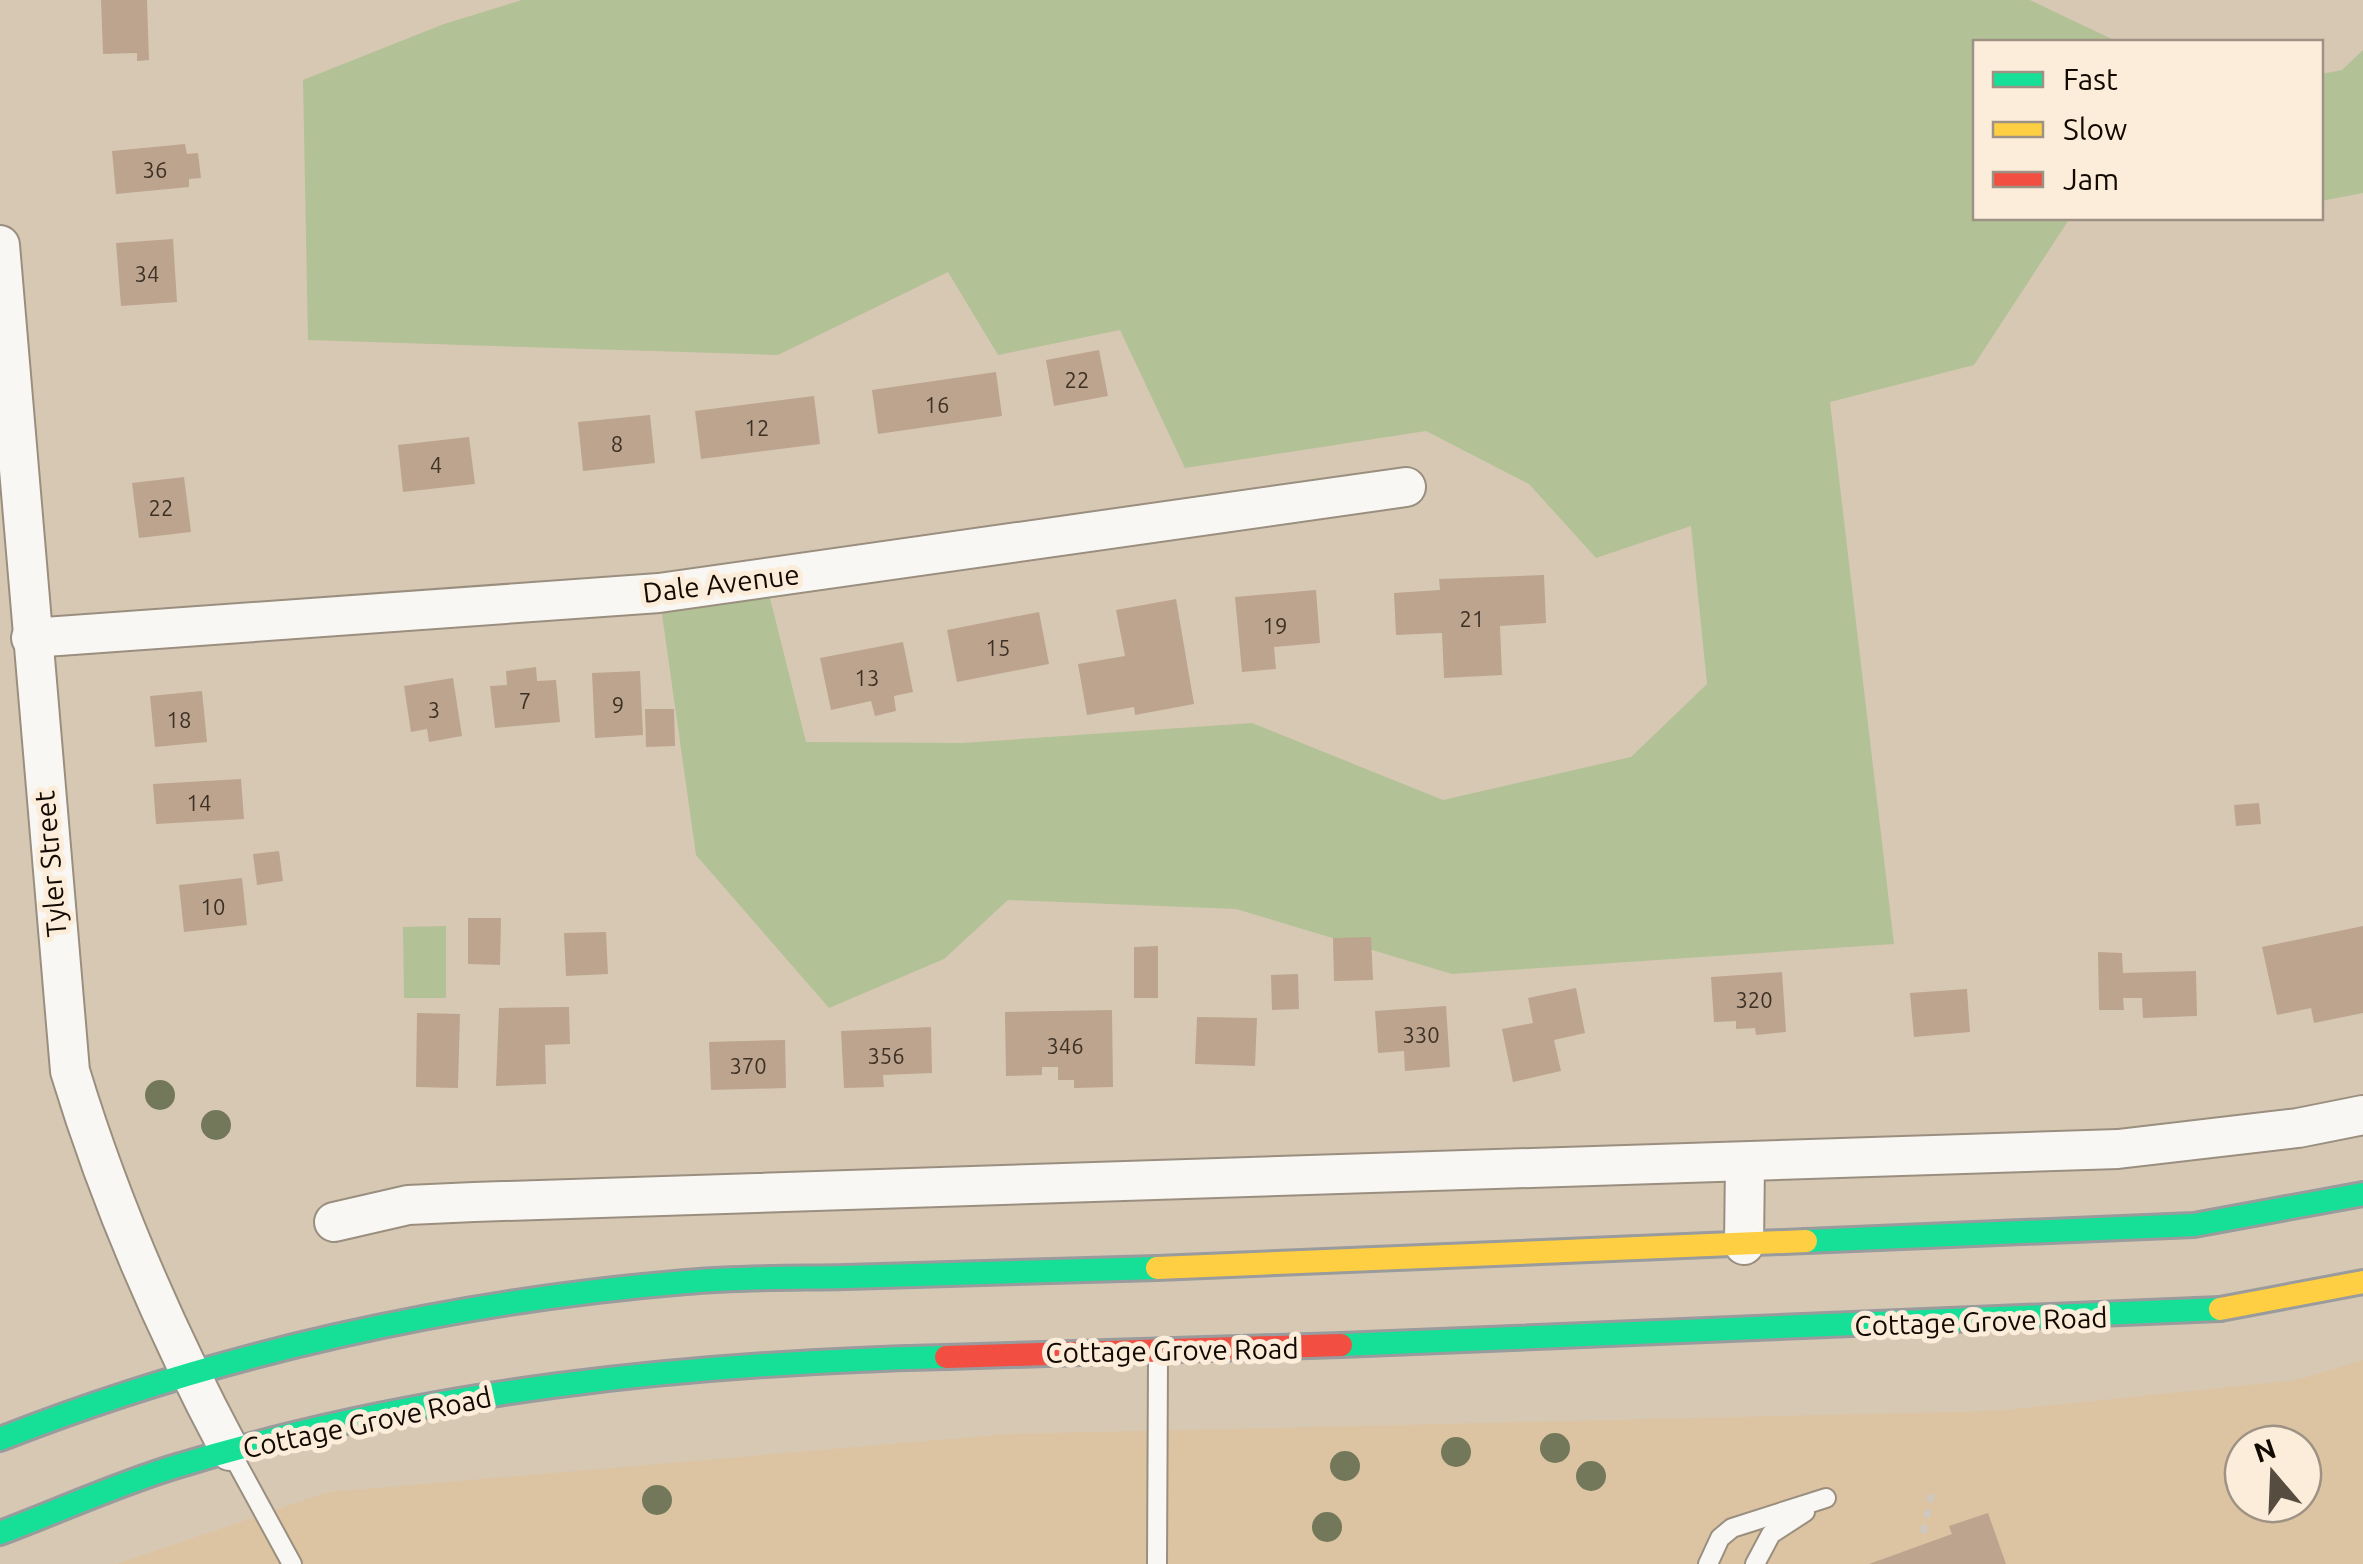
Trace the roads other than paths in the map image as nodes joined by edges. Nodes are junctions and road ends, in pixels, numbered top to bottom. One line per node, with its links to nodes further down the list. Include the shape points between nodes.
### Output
1 (0, 245): 3 (street, Tyler Street)
2 (1406, 487): 3 (street, Dale Avenue, via 659,593)
3 (31, 638): 12 (street, Tyler Street, via 70,1071 104,1184)
4 (2363, 1115): 5 (street, via 2118,1150)
5 (1745, 1162): 7 (street, via 474,1202 408,1205); 8 (street)
6 (2363, 1194): 8 (main road, via 2195,1234)
7 (334, 1222)
8 (1744, 1245): 12 (main road, via 1160,1276 729,1280 604,1288 409,1320)
9 (2363, 1282): 11 (main road, Cottage Grove Road, via 2201,1303)
10 (1159, 1318): 11 (main road)
11 (1159, 1352): 14 (main road, Cottage Grove Road, via 817,1360 649,1373 468,1398); 17 (lane)
12 (190, 1377): 13 (main road); 14 (street, Tyler Street)
13 (0, 1440)
14 (230, 1451): 15 (main road, Cottage Grove Road); 16 (lane)
15 (0, 1533)
16 (292, 1564)
17 (1157, 1564)
18 (1708, 1564): 19 (lane, via 1732,1528 1826,1498 1771,1534)
19 (1755, 1564)

